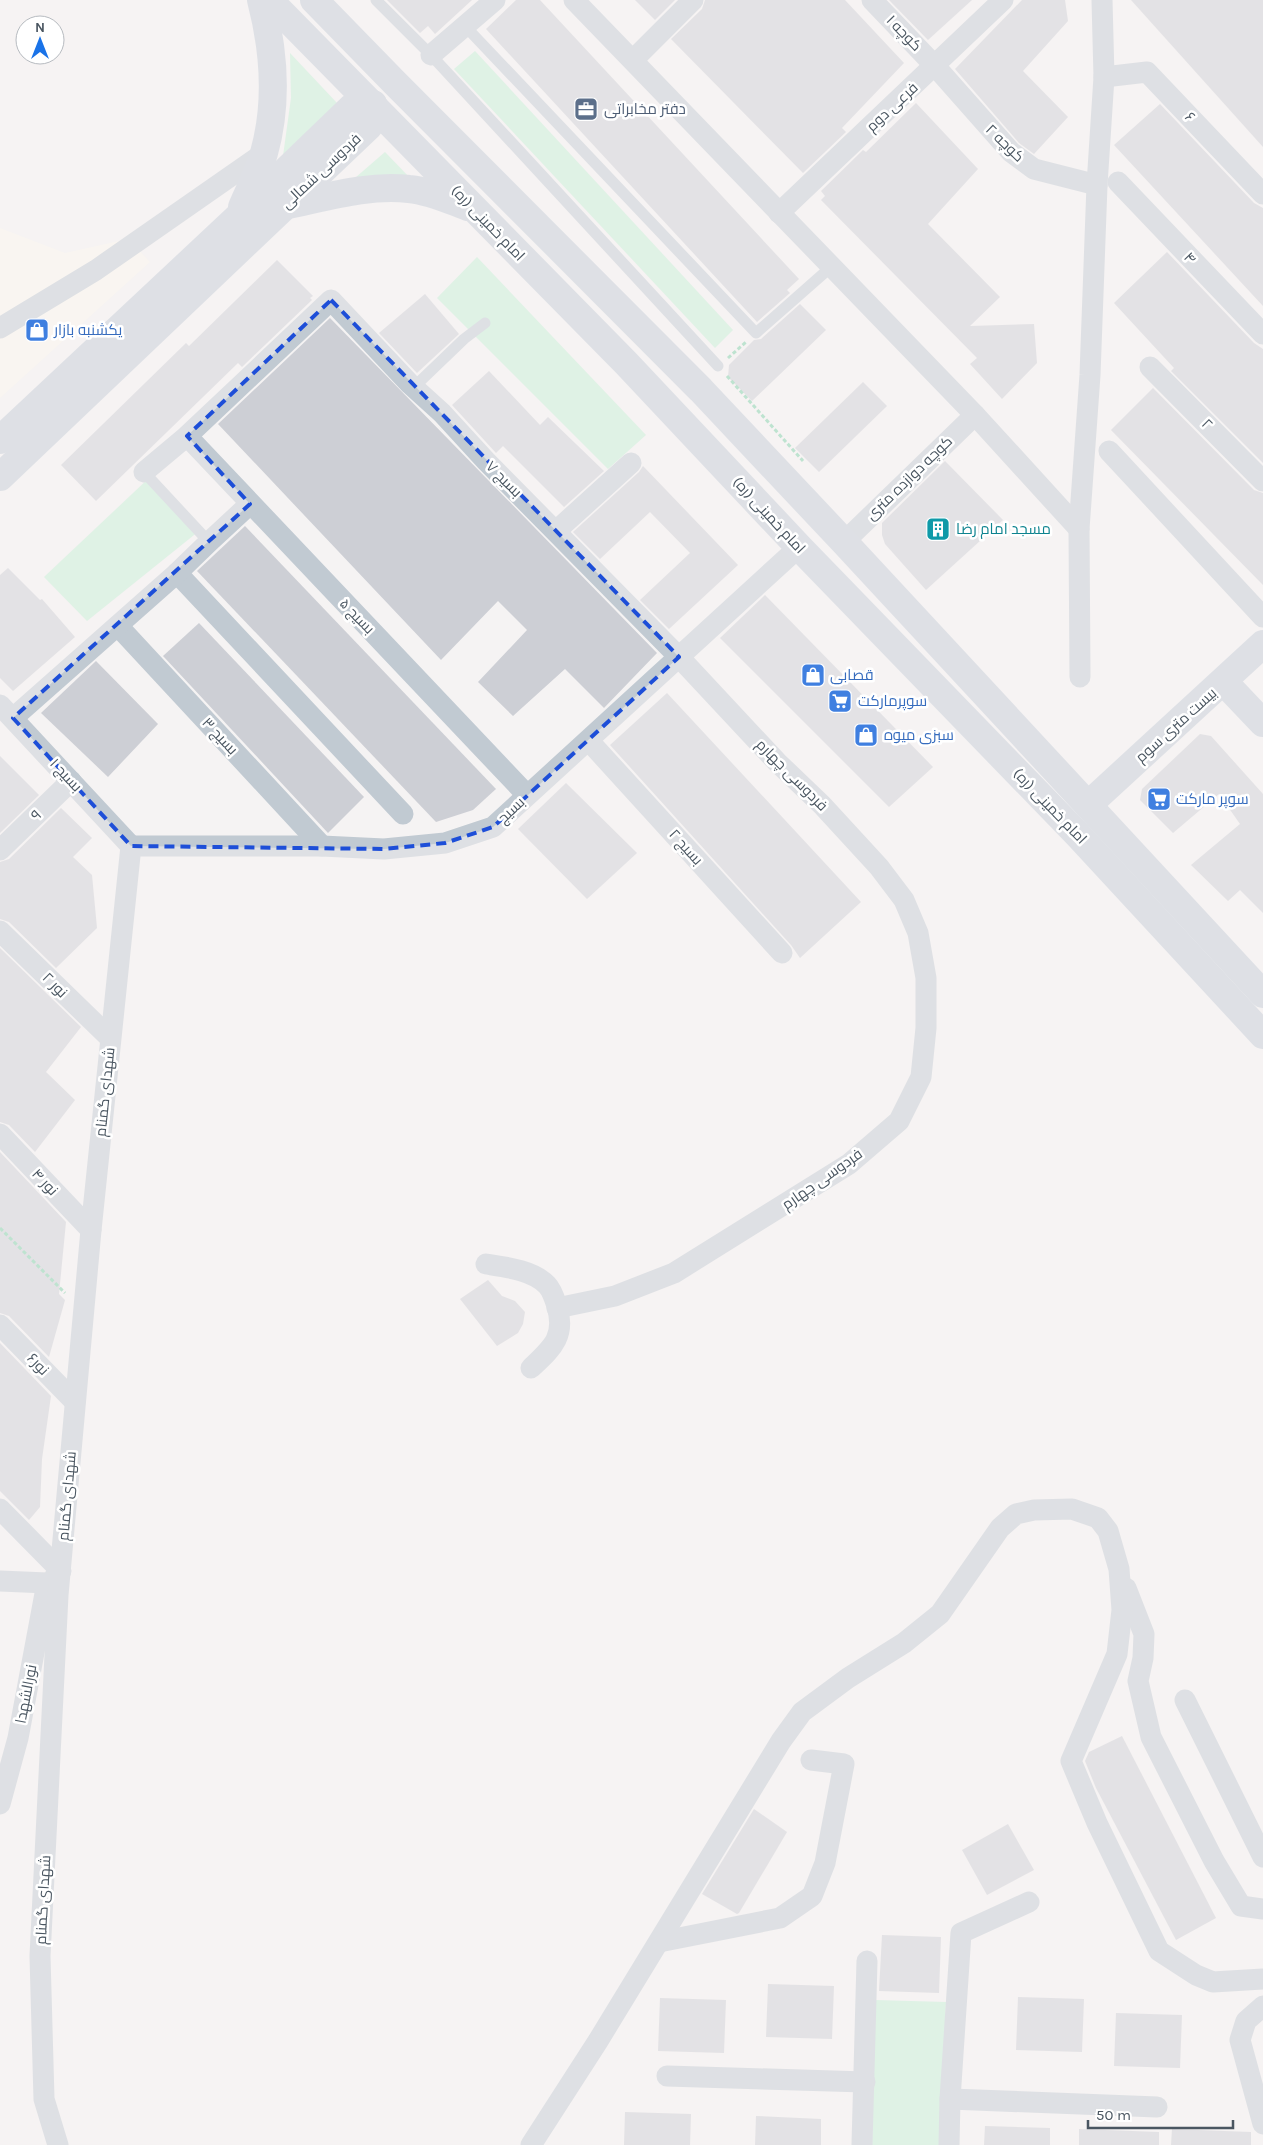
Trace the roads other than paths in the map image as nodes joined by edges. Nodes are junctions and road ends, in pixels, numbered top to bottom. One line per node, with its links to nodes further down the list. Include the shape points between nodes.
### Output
1 (261, 0): 19 (main road, via 270,35 274,96)
2 (269, 0): 11 (main road, امام خمینی (ره))
3 (376, 0): 13 (lane)
4 (495, 0): 12 (street)
5 (574, 0): 14 (street)
6 (694, 0): 14 (street)
7 (872, 0): 15 (street, کوچه ۱)
8 (1003, 0): 15 (street, فرعی دوم)
9 (1102, 0): 16 (street)
10 (316, 2): 11 (main road, via 328,20 328,34 314,35); 17 (main road, امام خمینی (ره))
11 (291, 24): 18 (main road, امام خمینی (ره))
12 (465, 26): 13 (street); 27 (lane, via 756,333)
13 (431, 55): 31 (lane)
14 (633, 60): 25 (street)
15 (935, 66): 21 (street, کوچه ۲, via 1011,152 1034,169); 25 (street, فرعی دوم)
16 (1104, 77): 21 (street); 22 (street, ۶, via 1147,72)
17 (395, 83): 18 (main road); 46 (main road, امام خمینی (ره), via 701,390)
18 (373, 104): 23 (main road, فردوسی شمالی, via 369,126); 24 (main road, امام خمینی (ره)); 26 (main road, فردوسی شمالی, via 352,107)
19 (264, 153): 26 (main road); 29 (street, via 96,270)
20 (1118, 182): 30 (street, ۴)
21 (1097, 185): 43 (street, via 1090,374)
22 (1263, 194)
23 (284, 206): 24 (main road, via 378,189 409,189 439,196); 40 (main road, فردوسی شمالی)
24 (474, 210): 47 (main road, امام خمینی (ره), via 626,363)
25 (779, 213): 27 (street)
26 (238, 217): 36 (main road, فردوسی شمالی)
27 (831, 267): 34 (street)
28 (484, 323): 33 (lane)
29 (0, 328)
30 (1263, 334)
31 (718, 366)
32 (1150, 367): 41 (street, ۲)
33 (414, 387): 35 (street, بسیج ۷, via 331,300); 44 (street, بسیج ۷)
34 (974, 415): 43 (street); 46 (street, کوچه دوازده متری)
35 (187, 436): 39 (street); 42 (street, بسیج ۵)
36 (0, 440)
37 (1109, 451): 49 (street)
38 (631, 463): 44 (street)
39 (144, 472): 45 (lane)
40 (0, 478)
41 (1263, 481)
42 (250, 504): 45 (street); 59 (street, بسیج ۵)
43 (1079, 529): 53 (street)
44 (556, 531): 52 (street, بسیج ۷)
45 (208, 542): 48 (street)
46 (844, 542): 60 (main road, امام خمینی (ره))
47 (799, 547): 52 (street, بسیج); 68 (main road, امام خمینی (ره), via 1078,835)
48 (177, 574): 50 (street); 61 (street)
49 (1263, 617)
50 (118, 626): 55 (street); 63 (street, بسیج ۳)
51 (1263, 644): 54 (main road, بیست متری سوم)
52 (679, 657): 57 (street, بسیج); 73 (street, فردوسی چهارم, via 879,867 904,900 918,933 926,978 926,1028 921,1077 898,1121 849,1164 764,1219 674,1273 615,1296)
53 (1080, 677)
54 (1224, 682): 56 (main road); 60 (main road, بیست متری سوم)
55 (6, 712): 58 (street, بسیج ۱)
56 (1263, 723)
57 (589, 741): 59 (street, بسیج); 66 (street, بسیج ۲)
58 (71, 781): 62 (street, بسیج ۱); 64 (street, ۹)
59 (527, 795): 63 (street, بسیج, via 493,827 445,843 384,849)
60 (1088, 805): 67 (main road, امام خمینی (ره))
61 (403, 814)
62 (131, 846): 63 (street, بسیج); 69 (street, شهدای گمنام)
63 (322, 846)
64 (0, 850)
65 (0, 931): 69 (street, نور ۲)
66 (782, 953)
67 (1263, 994)
68 (1263, 1035)
69 (110, 1038): 71 (street, شهدای گمنام)
70 (0, 1134): 71 (street, نور ۴)
71 (91, 1230): 76 (street, شهدای گمنام)
72 (486, 1264): 73 (street, via 535,1277 547,1285)
73 (557, 1308): 75 (street, via 561,1325 558,1336 548,1352)
74 (0, 1325): 76 (street, نور۶)
75 (531, 1368)
76 (75, 1402): 79 (street, شهدای گمنام)
77 (0, 1509): 79 (street)
78 (1119, 1569): 86 (street, via 1144,1634 1138,1682 1151,1737 1214,1861 1241,1906); 87 (street, via 1108,1531 1098,1518 1072,1509 1016,1514 1000,1528 940,1614 904,1644 848,1678 802,1712 781,1741); 89 (street, via 1122,1610 1117,1654 1071,1761 1159,1951 1213,1982)
79 (54, 1577): 80 (street); 83 (street, نورالشهدا); 96 (street, شهدای گمنام, via 58,1595 40,1956 44,2099)
80 (0, 1581)
81 (1185, 1700): 84 (street)
82 (810, 1760): 87 (street, via 844,1764 825,1863 812,1896 780,1918)
83 (0, 1804)
84 (1263, 1857)
85 (1029, 1902): 93 (street, via 961,1934)
86 (1263, 1909)
87 (659, 1942): 97 (street)
88 (867, 1961): 92 (street)
89 (1263, 1979)
90 (1263, 2006): 95 (street, via 1246,2021 1240,2040)
91 (666, 2076): 92 (street)
92 (865, 2082): 98 (street)
93 (950, 2099): 94 (street); 99 (street)
94 (1157, 2107)
95 (1263, 2124)
96 (58, 2145)
97 (530, 2145)
98 (862, 2145)
99 (949, 2145)

